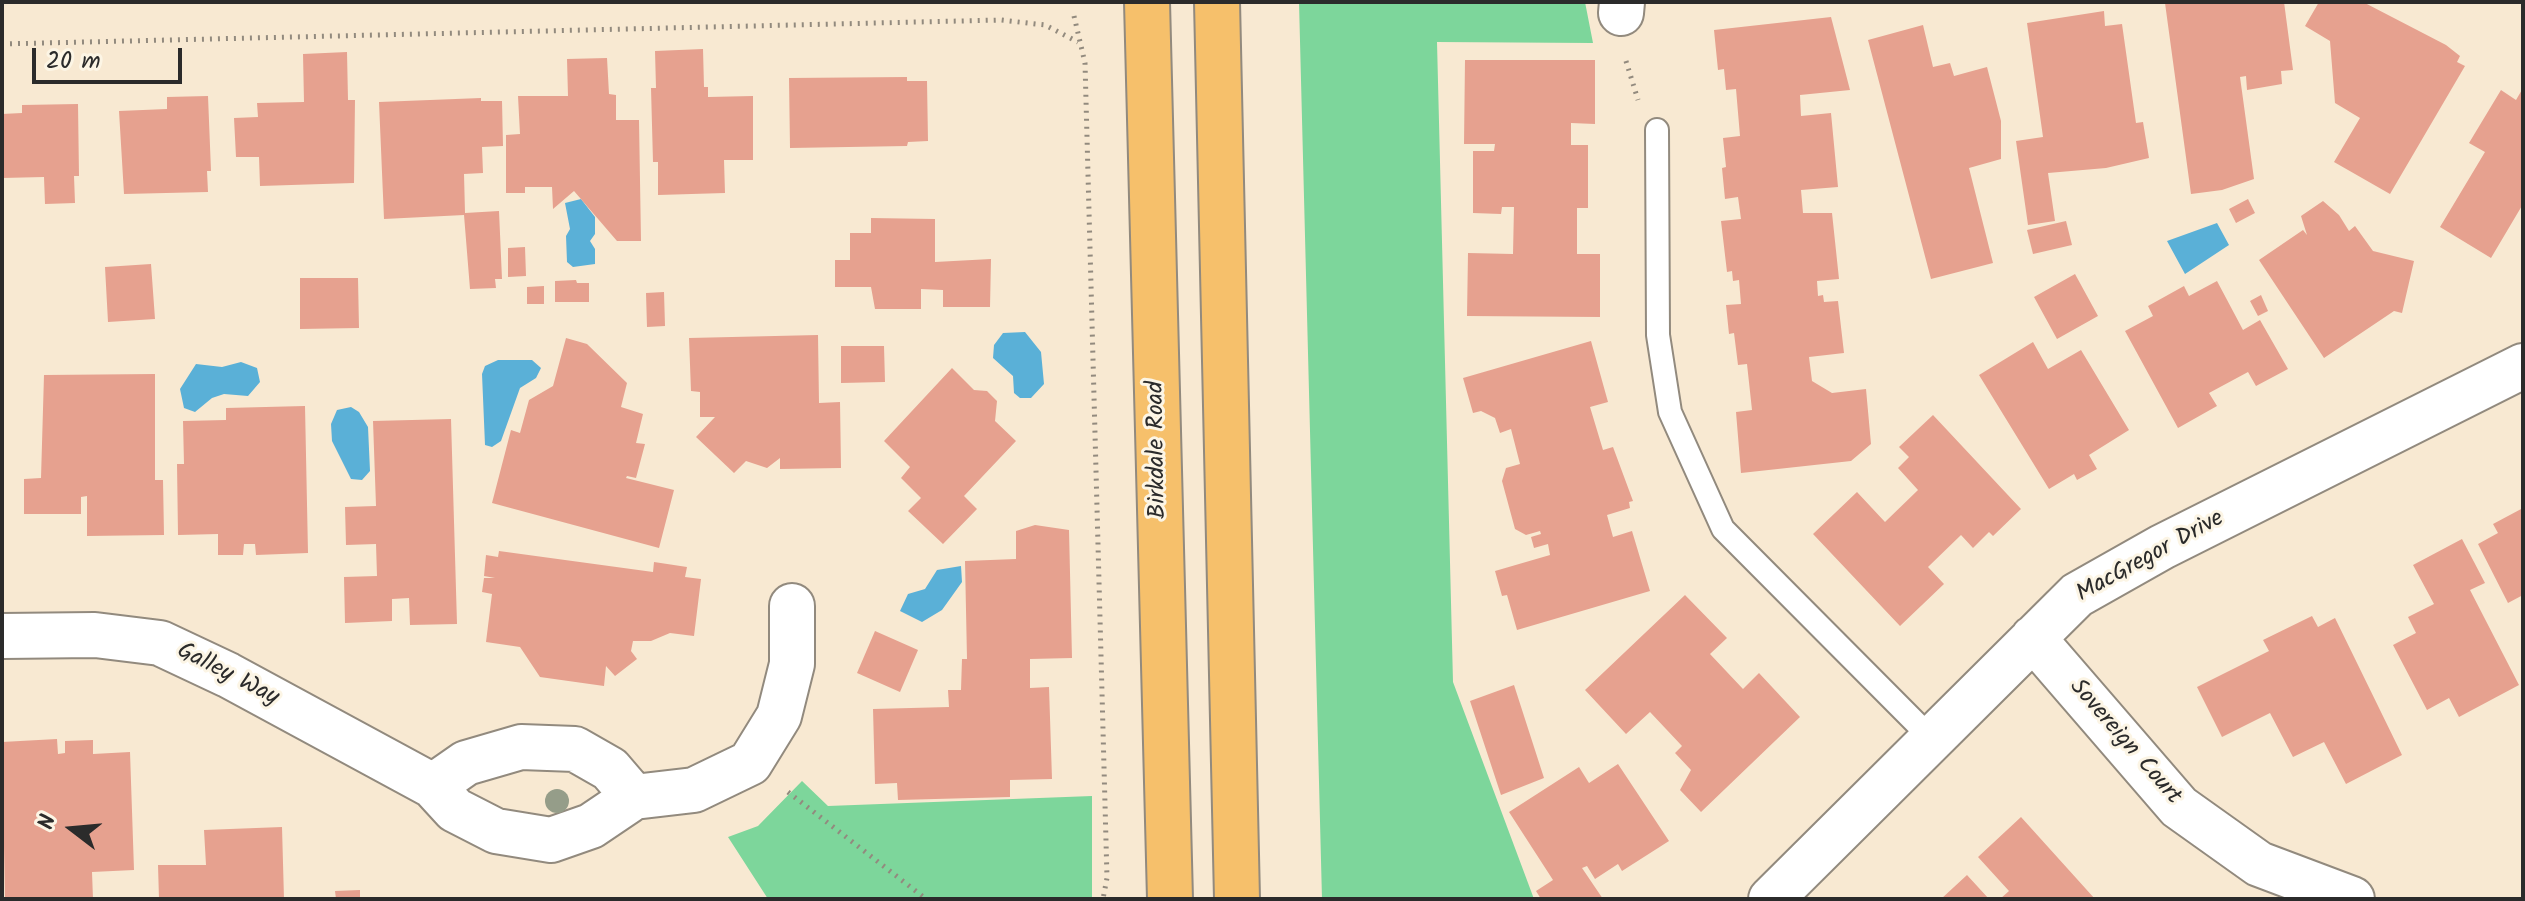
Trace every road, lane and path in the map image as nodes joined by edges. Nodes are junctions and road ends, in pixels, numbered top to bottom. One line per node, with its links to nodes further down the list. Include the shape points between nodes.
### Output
1 (1147, 2): 18 (main road, Birkdale Road)
2 (1217, 2): 19 (main road)
3 (1622, 7): 7 (path, via 1613,43)
4 (1074, 16): 5 (path)
5 (1078, 42): 6 (path, via 1045,25 1001,20); 17 (path, via 1086,95 1107,878)
6 (2, 44)
7 (1657, 130): 12 (lane, via 1658,335 1670,412 1723,529)
8 (2523, 366): 11 (street, MacGregor Drive, via 2162,547 2077,595)
9 (792, 606): 13 (street, via 792,664 779,716)
10 (2, 636): 14 (street, Galley Way, via 95,635 160,643)
11 (2033, 638): 12 (street, MacGregor Drive); 21 (street, Sovereign Court, via 2179,807 2259,864)
12 (1931, 738): 20 (street, MacGregor Drive)
13 (750, 763): 15 (street, Galley Way, via 694,790); 16 (path)
14 (433, 786): 15 (street, Galley Way, via 455,810 496,831 551,840 591,826); 15 (street, via 466,763 521,747 575,749 610,769)
15 (634, 797)
16 (926, 899)
17 (1103, 899)
18 (1170, 899)
19 (1237, 899)
20 (1771, 899)
21 (2352, 899)

